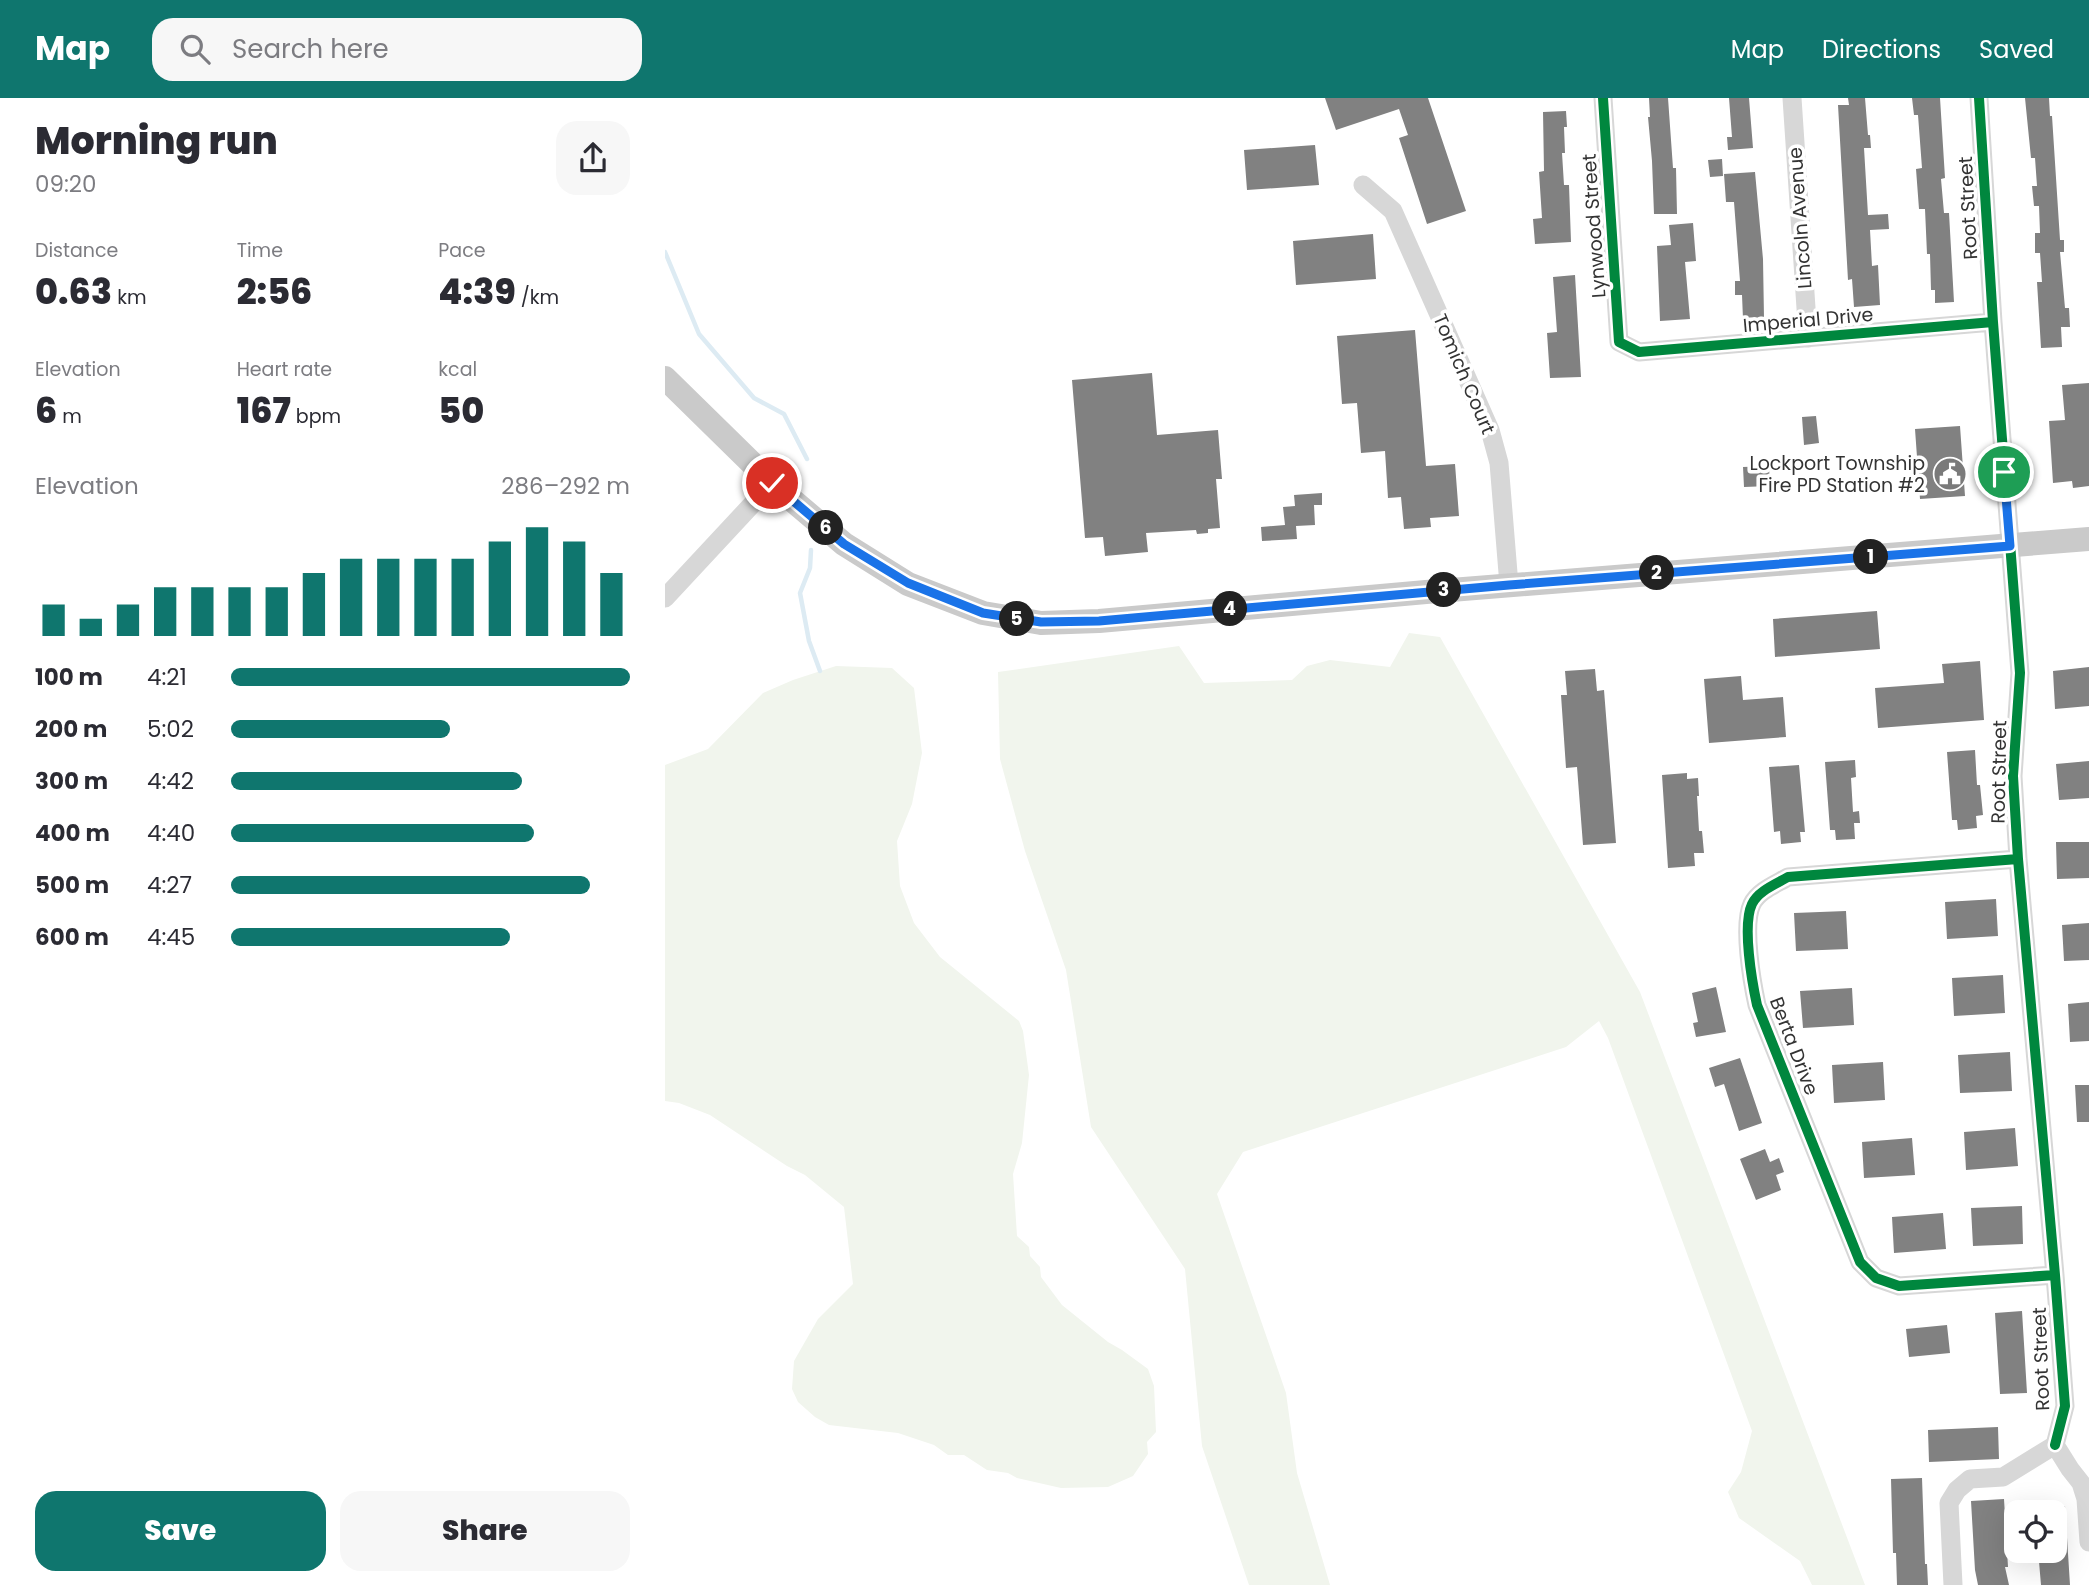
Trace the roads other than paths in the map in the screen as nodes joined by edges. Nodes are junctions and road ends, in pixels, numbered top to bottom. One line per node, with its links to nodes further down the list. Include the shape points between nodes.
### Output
1 (1603, 98): 7 (street, Lynwood Street, via 1619,342)
2 (1793, 98): 6 (street, Lincoln Avenue)
3 (1979, 98): 5 (street, Root Street)
4 (1363, 186): 12 (street, Tomich Court, via 1393,211 1490,430 1499,463)
5 (1993, 322): 6 (street, Imperial Drive); 11 (street, Root Street)
6 (1808, 338): 7 (street, Imperial Drive, via 1639,352)
7 (1626, 346)
8 (665, 378): 9 (main road)
9 (772, 483): 12 (main road, via 844,544 908,583 983,613 1041,622 1099,621); 13 (street)
10 (2089, 539): 11 (main road)
11 (2010, 546): 12 (main road); 14 (street, Root Street, via 2020,673 2013,776)
12 (1509, 585)
13 (665, 598)
14 (2018, 859): 15 (street, Root Street); 15 (street, Berta Drive, via 1788,877 1762,892 1752,904 1751,976 1762,1015 1860,1262 1876,1278 1899,1286)
15 (2055, 1275): 16 (street, Root Street, via 2065,1406)
16 (2055, 1446): 17 (street, via 2087,1499); 18 (street, via 2003,1477 1971,1479 1958,1490 1949,1503)
17 (2089, 1542)
18 (1953, 1585)

